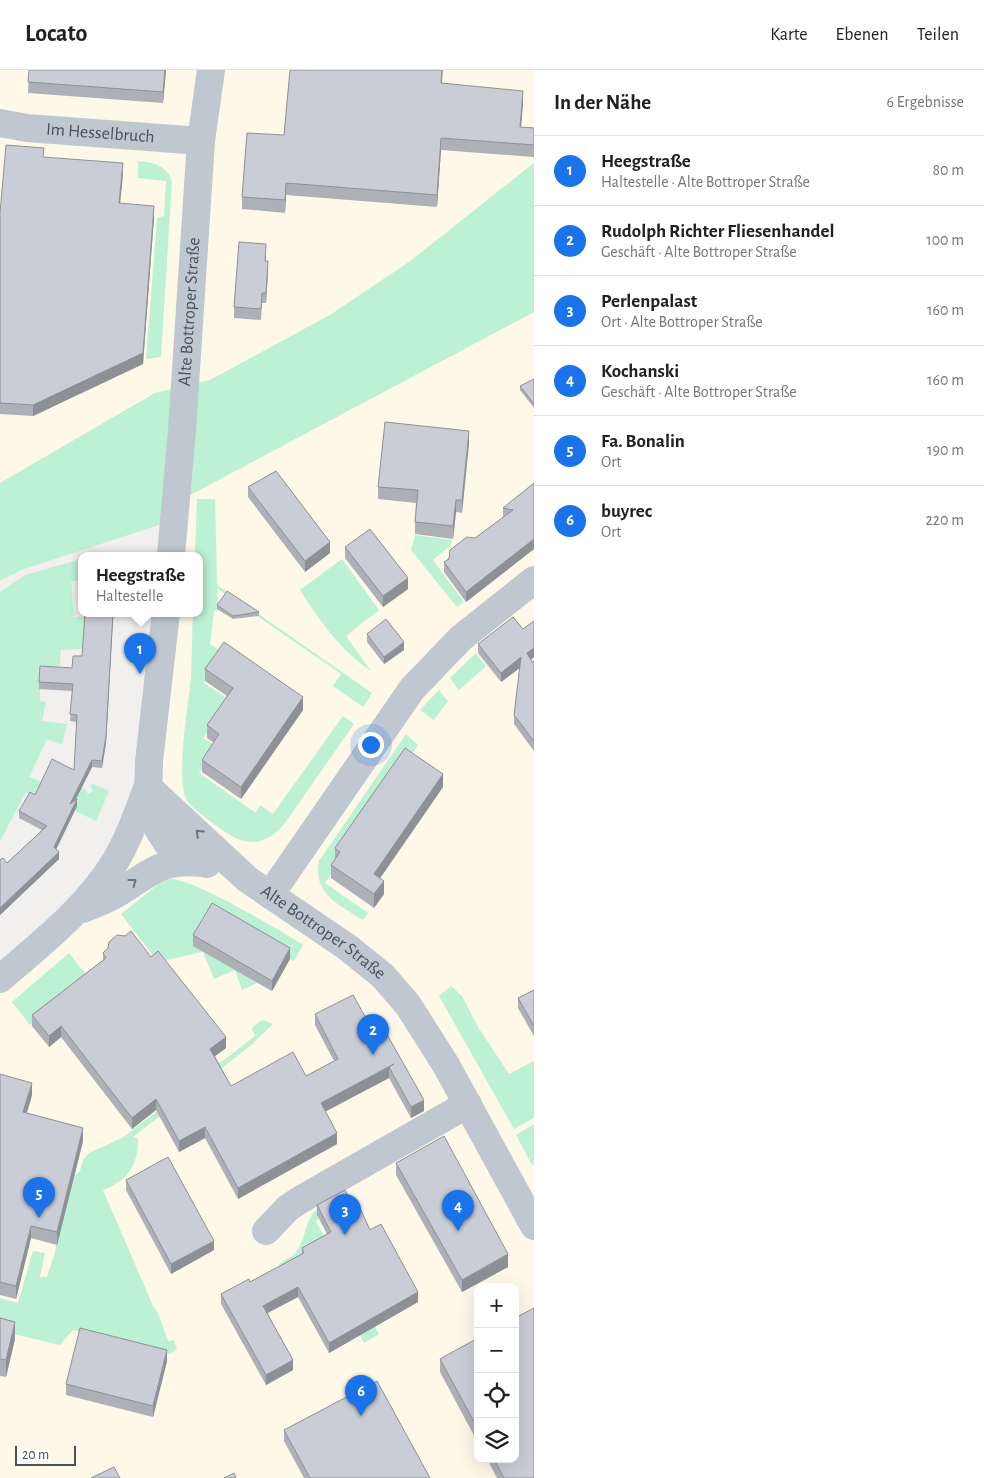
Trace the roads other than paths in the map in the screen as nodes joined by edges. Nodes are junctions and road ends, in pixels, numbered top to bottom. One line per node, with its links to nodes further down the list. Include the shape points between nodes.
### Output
1 (211, 70): 3 (street, Alte Bottroper Straße)
2 (0, 123): 3 (street, Im Hesselbruch, via 27,128)
3 (201, 141): 4 (street, Alte Bottroper Straße)
4 (171, 552)
5 (534, 580): 10 (street, via 461,638 412,689)
6 (166, 617): 7 (street)
7 (148, 787): 8 (street, via 152,817 163,838); 9 (street, Alte Bottroper Straße, one-way to 7); 11 (street, via 112,867)
8 (207, 864): 9 (street); 11 (street, one-way to 8, via 117,894 156,868 182,862)
9 (247, 879): 10 (street, Alte Bottroper Straße)
10 (270, 895): 13 (street, Alte Bottroper Straße, via 347,947 383,976 417,1019)
11 (74, 912): 12 (street)
12 (0, 979)
13 (468, 1104): 14 (street, Alte Bottroper Straße); 15 (street, via 300,1200)
14 (534, 1226)
15 (266, 1231)

